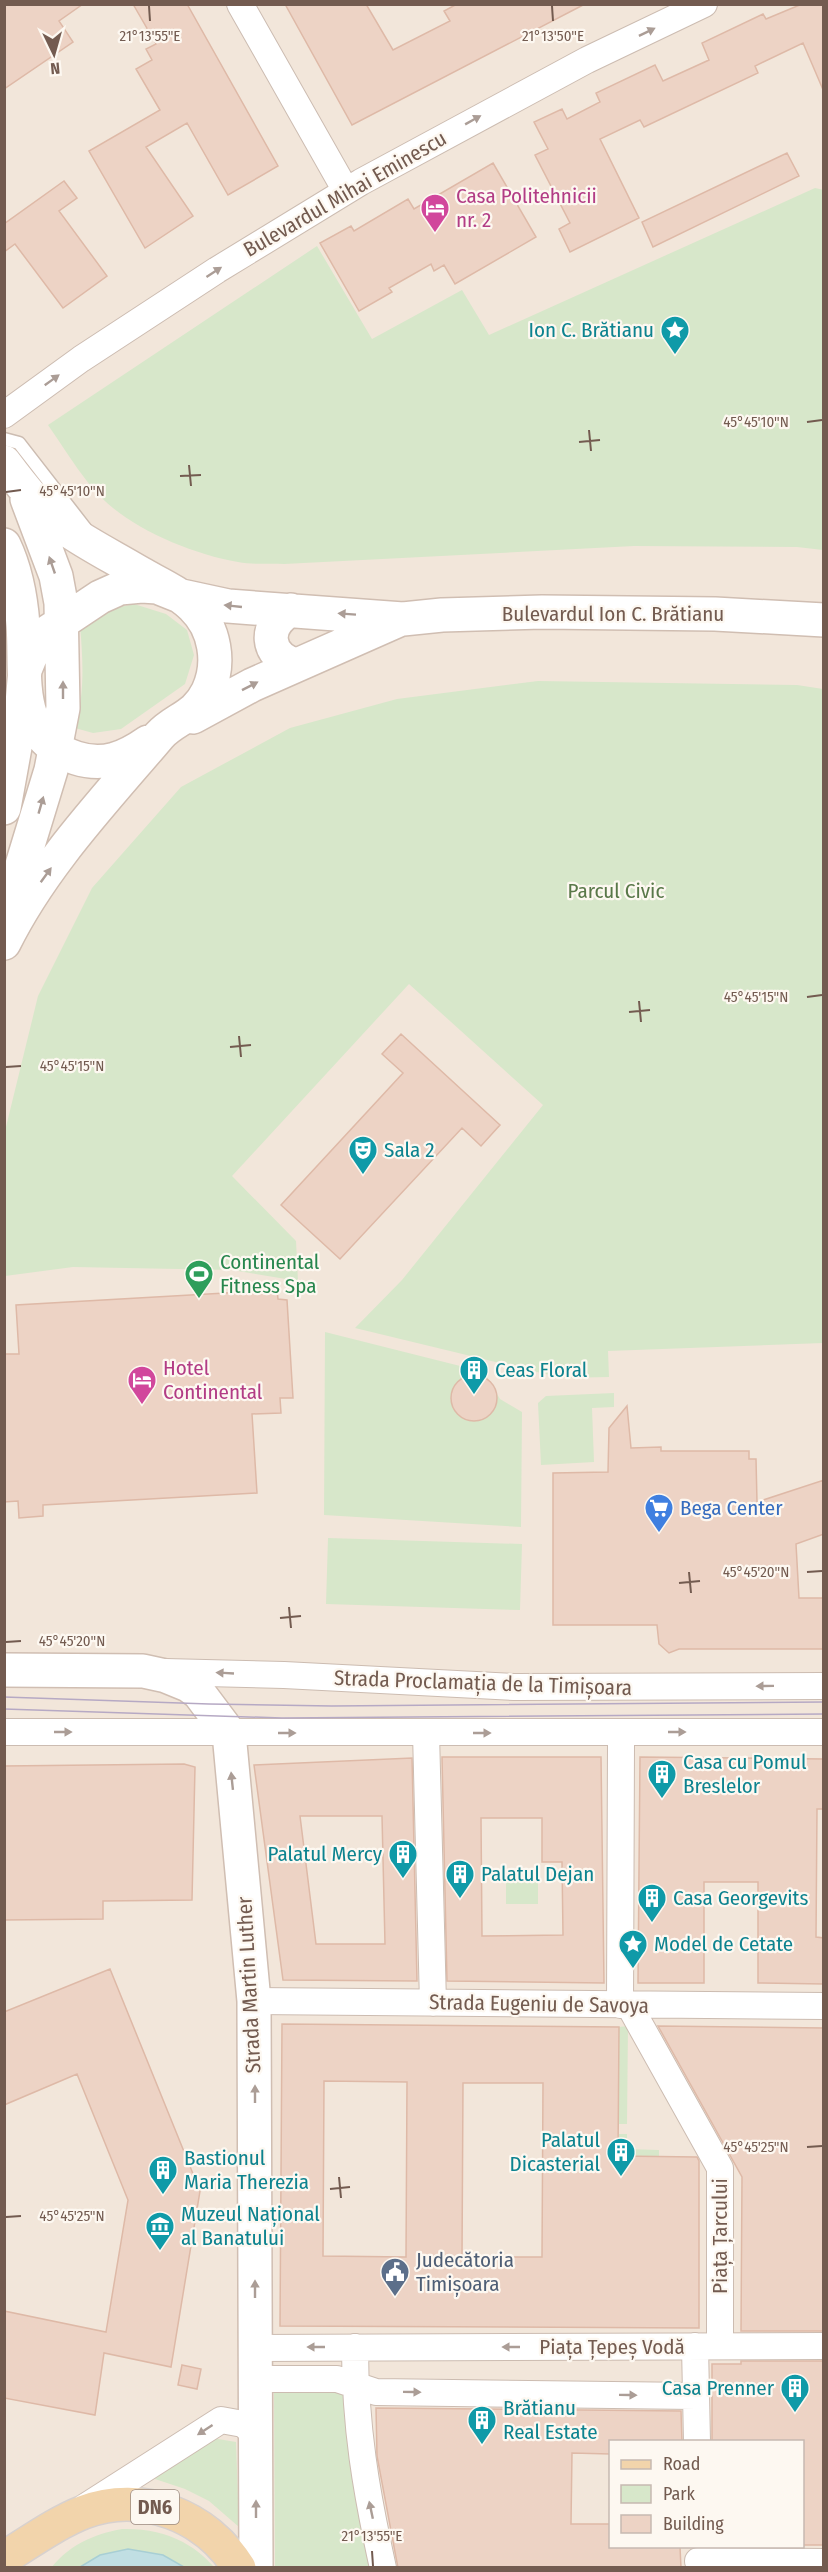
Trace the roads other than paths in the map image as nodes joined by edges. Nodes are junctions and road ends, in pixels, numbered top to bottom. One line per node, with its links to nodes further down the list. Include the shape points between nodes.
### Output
1 (240, 4): 3 (street)
2 (704, 4): 3 (street, Bulevardul Mihai Eminescu, one-way to 2, via 508,101)
3 (346, 191): 4 (street, Bulevardul Mihai Eminescu, one-way to 3, via 187,289)
4 (4, 415)
5 (4, 439): 8 (lane, via 19,443)
6 (13, 474): 8 (street, Bulevardul Ion C. Brătianu, via 64,528); 13 (street, Bulevardul Ion C. Brătianu, one-way to 6, via 56,576)
7 (4, 545): 15 (street, Bulevardul Ion C. Brătianu, via 21,602)
8 (102, 550): 9 (street, Bulevardul Ion C. Brătianu)
9 (177, 595): 10 (street, Bulevardul Ion C. Brătianu, one-way to 9, via 228,606); 13 (street, Bulevardul Ion C. Brătianu, via 149,586 120,588); 16 (street, via 194,607 205,623 215,667 211,685 199,705 190,716)
10 (291, 610): 11 (street, Bulevardul Ion C. Brătianu, one-way to 10); 14 (street, via 276,621 271,637 276,654)
11 (403, 619): 12 (street, Bulevardul Ion C. Brătianu, via 542,612); 14 (street, Bulevardul Ion C. Brătianu)
12 (824, 620)
13 (63, 622): 15 (street, Bulevardul Ion C. Brătianu, via 36,644); 17 (street, Bulevardul Ion C. Brătianu, one-way to 13, via 63,708)
14 (295, 665): 16 (street, Bulevardul Ion C. Brătianu, one-way to 14)
15 (24, 682): 17 (street, Bulevardul Ion C. Brătianu, via 31,719); 18 (street, Bulevardul Ion C. Brătianu)
16 (162, 733): 17 (street, Bulevardul Ion C. Brătianu, via 128,755 109,761 84,760); 20 (street, Bulevardul Ion C. Brătianu, one-way to 16, via 52,867)
17 (56, 748): 19 (street, Bulevardul Ion C. Brătianu, one-way to 17)
18 (4, 808)
19 (4, 921)
20 (4, 943)
21 (4, 1651): 23 (street, via 41,1664)
22 (4, 1670): 23 (street)
23 (94, 1671): 24 (street, Strada Martin Luther)
24 (143, 1671): 25 (street, Strada Proclamația de la Timișoara, one-way to 24, via 514,1687); 28 (street, Strada Martin Luther, via 195,1689)
25 (824, 1686)
26 (4, 1732): 28 (street, Strada Proclamația de la Timișoara, one-way to 28)
27 (824, 1732): 29 (street, Strada Proclamația de la Timișoara, one-way to 27)
28 (229, 1733): 29 (street, Strada Proclamația de la Timișoara, one-way to 29); 31 (street, Strada Martin Luther, one-way to 28)
29 (426, 1733): 32 (street)
30 (621, 1745): 33 (street)
31 (254, 2001): 32 (street, Strada Eugeniu de Savoya); 39 (street, Strada Martin Luther, one-way to 31)
32 (433, 2003): 33 (street, Strada Eugeniu de Savoya)
33 (625, 2005): 34 (street, Strada Eugeniu de Savoya); 36 (street, Piața Țarcului, via 719,2165)
34 (824, 2006)
35 (695, 2346): 36 (street); 38 (street, Piața Țepeș Vodă, one-way to 38); 41 (street, Piața Țepeș Vodă)
36 (720, 2346): 37 (street)
37 (824, 2346)
38 (355, 2347): 39 (street, Piața Țepeș Vodă, one-way to 39); 40 (street)
39 (256, 2364): 40 (street); 42 (street, Strada Martin Luther)
40 (355, 2385): 41 (street, one-way to 41, via 376,2392); 51 (street, one-way to 40, via 365,2486)
41 (696, 2396): 43 (street, Piața Țepeș Vodă)
42 (256, 2435): 44 (street, one-way to 44, via 243,2424 221,2420); 50 (street, Strada Martin Luther, one-way to 42)
43 (697, 2440)
44 (54, 2528): 45 (main road, DN6); 48 (main road, DN6); 49 (main road, DN6, via 83,2512 105,2506 138,2504 160,2508 191,2520 209,2533)
45 (4, 2558)
46 (698, 2558): 47 (street)
47 (824, 2562)
48 (18, 2568)
49 (239, 2568)
50 (256, 2568)
51 (383, 2568)

